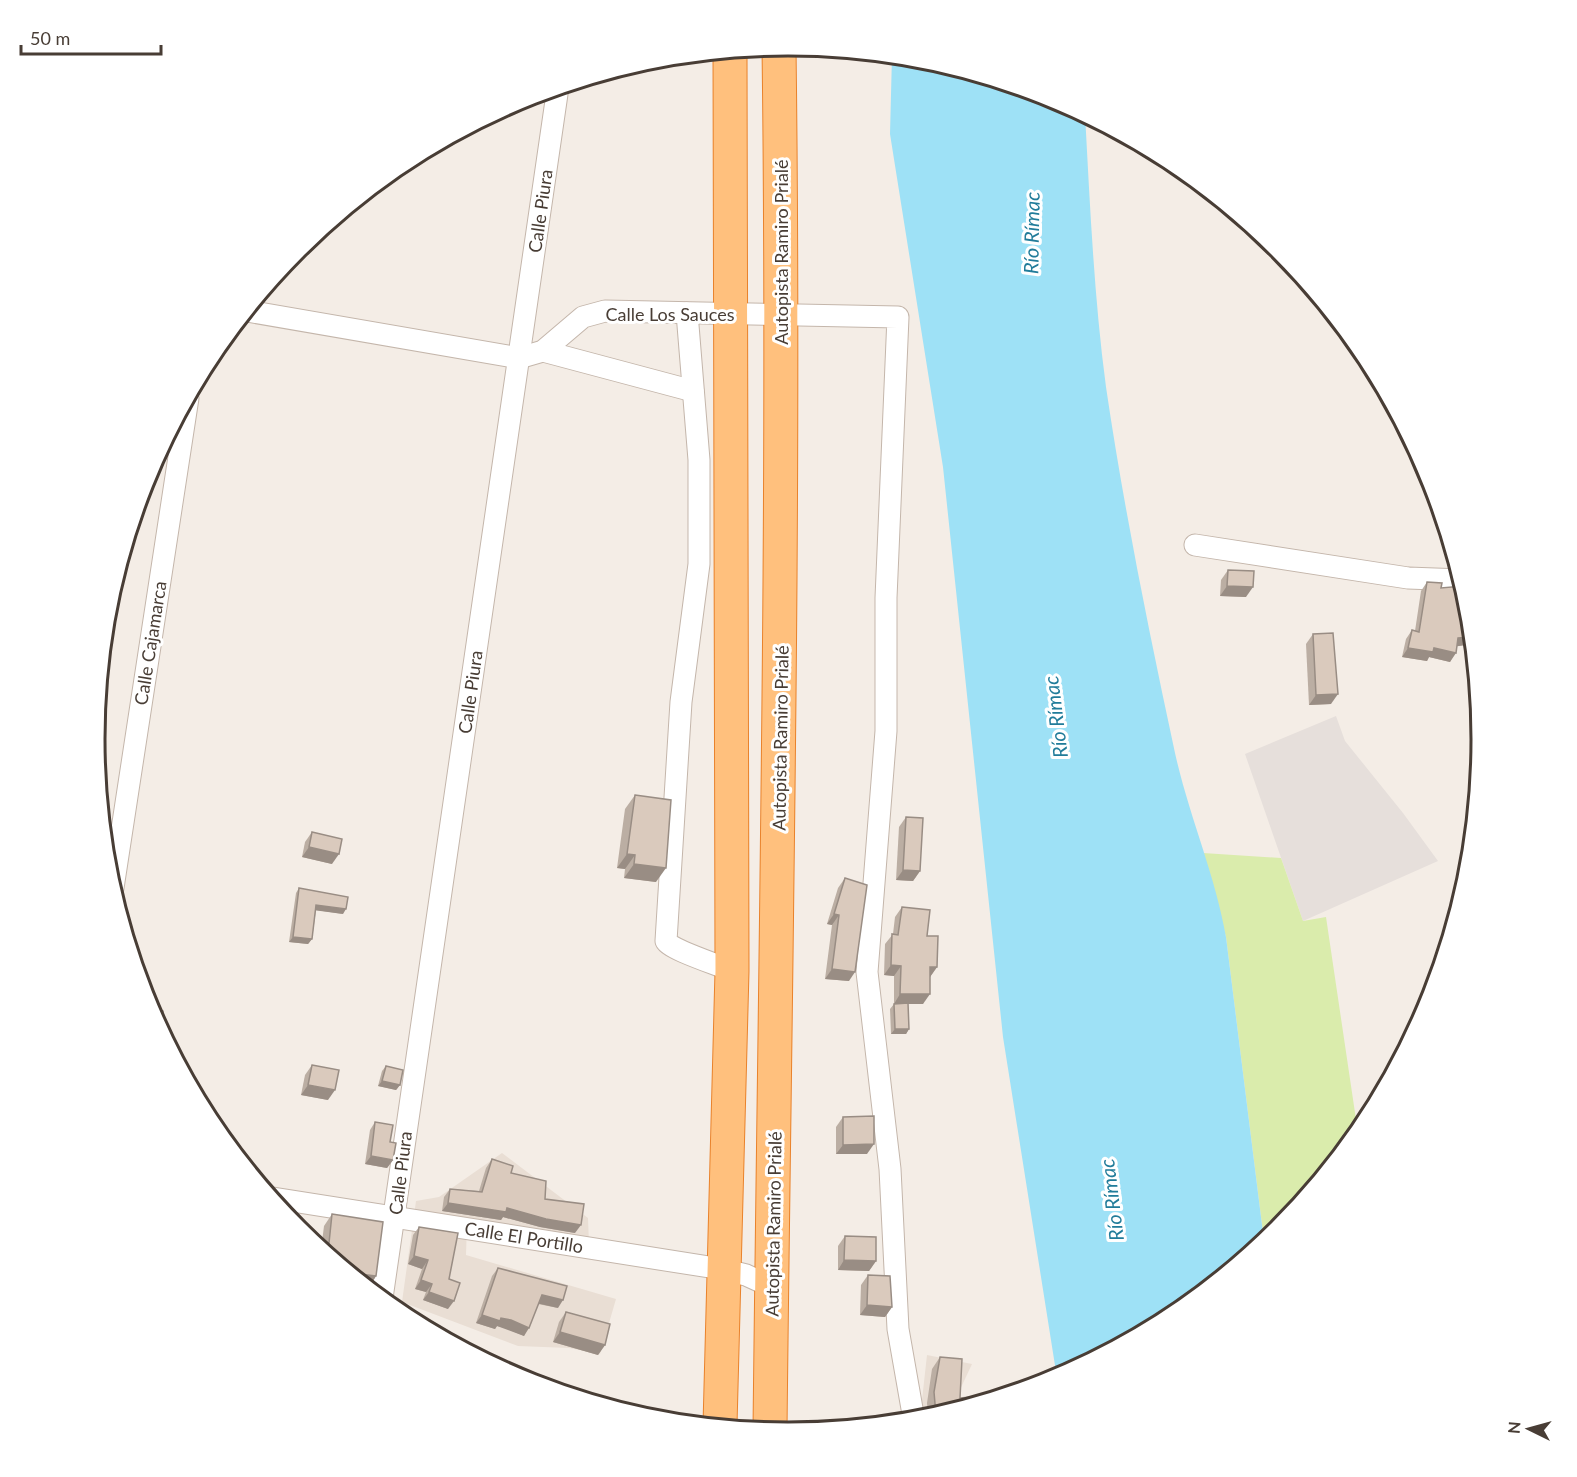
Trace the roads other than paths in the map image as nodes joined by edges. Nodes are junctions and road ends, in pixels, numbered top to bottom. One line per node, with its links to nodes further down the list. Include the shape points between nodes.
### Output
1 (779, 56): 7 (highway, Autopista Ramiro Prialé)
2 (730, 58): 6 (highway)
3 (557, 96): 9 (street, Calle Piura)
4 (255, 312): 9 (street, Calle Los Sauces)
5 (687, 313): 6 (street, Calle Los Sauces); 8 (street, Calle Los Sauces, via 605,311 583,317); 10 (street)
6 (729, 313): 7 (street, Calle Los Sauces); 15 (highway)
7 (782, 314): 19 (highway, Autopista Ramiro Prialé, via 781,723); 21 (street, Calle Los Sauces, via 896,316 899,320 886,598 886,731 867,972 890,1169 898,1329)
8 (543, 351): 9 (street, Calle Los Sauces); 10 (street)
9 (519, 358): 17 (street, Calle Piura)
10 (693, 391): 15 (street, via 699,460 699,564 681,702 666,941 671,948)
11 (185, 420): 14 (street, Calle Cajamarca)
12 (1195, 545): 13 (street, via 1408,578)
13 (1452, 580)
14 (117, 861)
15 (732, 971): 18 (highway)
16 (286, 1200): 17 (street, Calle El Portillo)
17 (395, 1216): 18 (street, Calle El Portillo); 20 (street, Calle Piura)
18 (722, 1269): 19 (street, Calle El Portillo); 22 (highway)
19 (772, 1287): 23 (highway, Autopista Ramiro Prialé)
20 (384, 1288)
21 (912, 1410)
22 (720, 1418)
23 (770, 1421)

